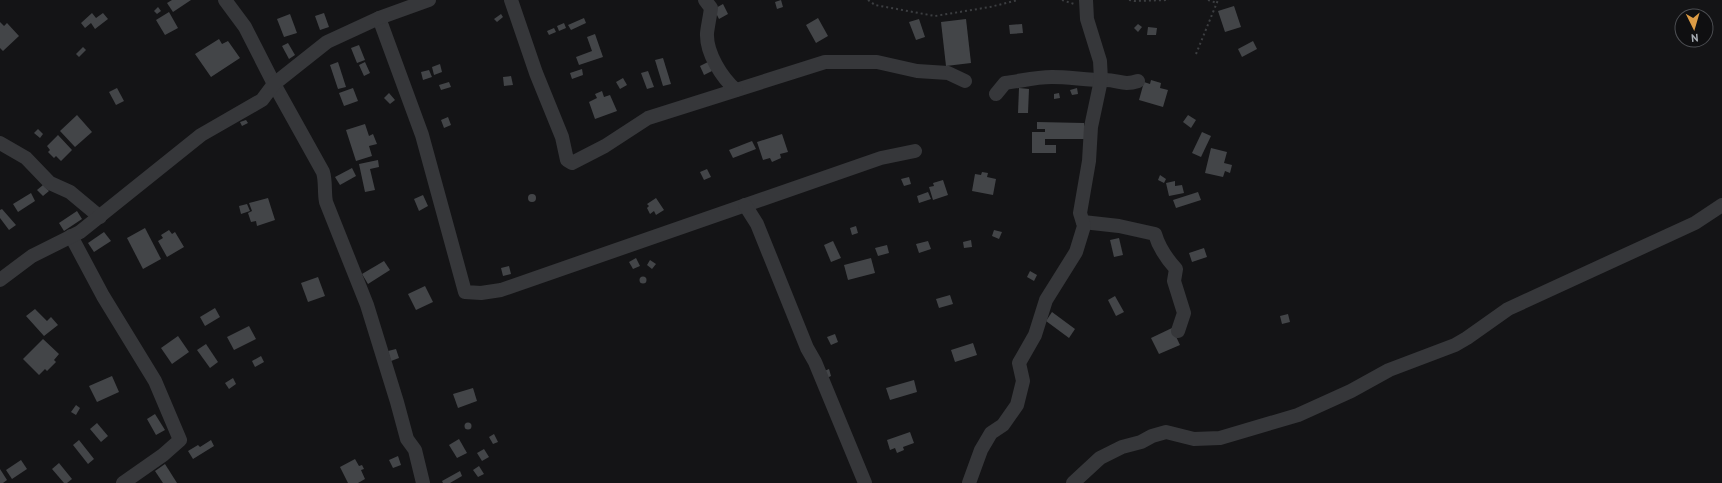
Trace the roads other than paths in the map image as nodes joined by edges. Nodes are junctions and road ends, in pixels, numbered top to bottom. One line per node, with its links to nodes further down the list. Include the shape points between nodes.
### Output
1 (225, 0): 10 (street, via 245,27)
2 (429, 0): 6 (street)
3 (512, 0): 11 (street, via 569,162 575,162 605,146 648,118)
4 (705, 0): 11 (street, via 711,8 707,34 711,51 725,82)
5 (1086, 0): 7 (street, via 1087,19 1100,61)
6 (379, 18): 10 (street, via 327,42); 15 (street, via 422,135 465,292 501,290)
7 (1101, 80): 9 (street, via 1129,84); 12 (street, via 1032,78 1005,83); 18 (street, via 1091,126 1090,154 1080,213)
8 (965, 81): 11 (street, via 948,73 917,71 877,62 825,62)
9 (1138, 81)
10 (274, 84): 17 (street, via 262,100 201,135); 23 (street, via 326,180 326,202 367,305 407,440 415,450)
11 (736, 90)
12 (996, 94)
13 (0, 143): 17 (street, via 26,158 50,183 70,192)
14 (915, 151): 15 (street, via 881,158)
15 (745, 205): 24 (street, via 757,224)
16 (1722, 205): 26 (street, via 1695,222 1508,309 1455,345 1389,370 1298,415 1220,438 1194,440 1173,433 1156,434 1100,458)
17 (100, 217): 19 (street)
18 (1082, 222): 21 (street, via 1119,226 1155,234 1158,245 1176,269 1174,281 1184,313); 25 (street, via 1084,226 1076,252 1046,300 1035,335 1019,363 1023,381 1017,405 1004,425 991,433 981,450)
19 (71, 236): 20 (street, via 32,256); 22 (street, via 155,381 180,440 164,455)
20 (0, 280)
21 (1178, 331)
22 (123, 483)
23 (423, 483)
24 (865, 483)
25 (969, 483)
26 (1073, 483)

